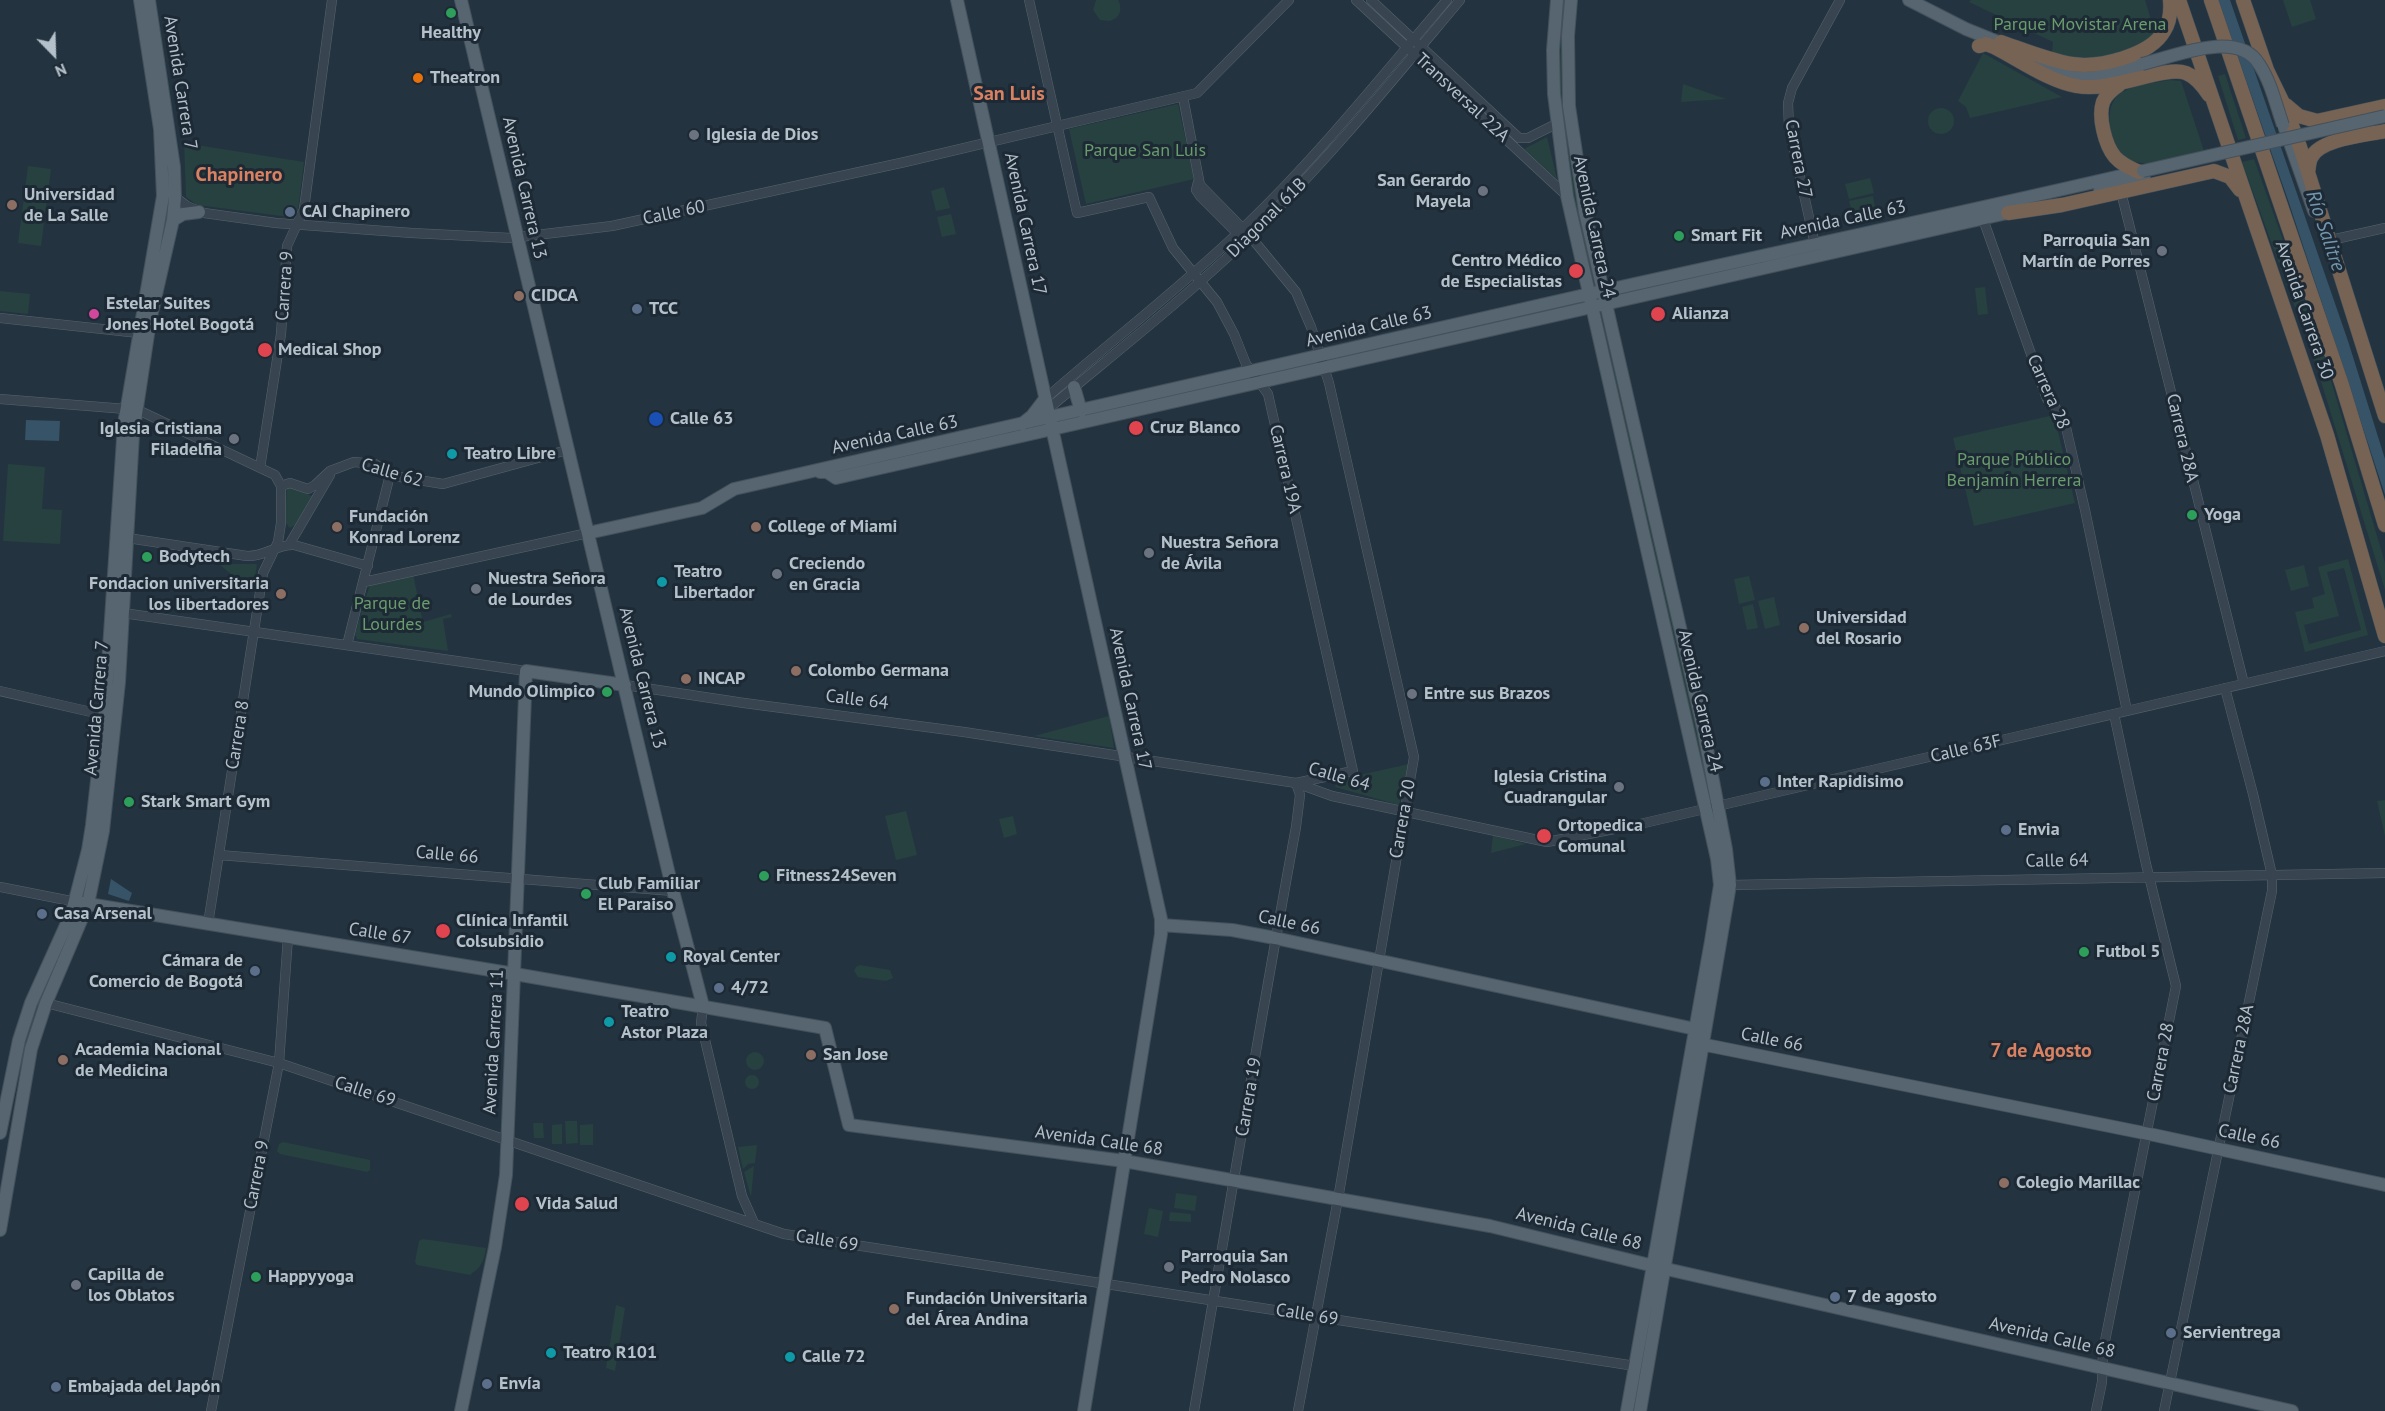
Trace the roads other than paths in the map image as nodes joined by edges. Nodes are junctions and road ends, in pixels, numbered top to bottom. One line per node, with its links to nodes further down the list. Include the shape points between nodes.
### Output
1 (140, 0): 41 (main road, Avenida Carrera 7, via 160,129)
2 (149, 0): 44 (main road, Avenida Carrera 7, via 174,167)
3 (332, 0): 50 (street, Carrera 9, via 304,209)
4 (461, 0): 53 (main road, Avenida Carrera 13)
5 (957, 0): 37 (main road, Avenida Carrera 17)
6 (1029, 0): 35 (street)
7 (1289, 0): 27 (street, Calle 60, via 1202,90)
8 (1356, 0): 23 (street, Transversal 22A)
9 (1371, 0): 23 (street, Transversal 22A)
10 (1447, 0): 23 (street, Diagonal 61B)
11 (1460, 0): 25 (street, Diagonal 61B)
12 (1557, 0): 34 (main road, Avenida Carrera 24, via 1553,50)
13 (1571, 0): 59 (main road, Avenida Carrera 24, via 1571,124)
14 (1840, 0): 56 (street, Carrera 27, via 1792,88 1788,103 1789,127)
15 (1909, 0): 22 (main road)
16 (2170, 0): 22 (highway, via 2169,18 2158,39 2111,62 2073,64)
17 (2179, 0): 28 (highway, Avenida Carrera 30)
18 (2211, 0): 21 (highway, Avenida Carrera 30)
19 (2216, 0): 21 (highway)
20 (2243, 0): 29 (highway, via 2267,70)
21 (2219, 25): 80 (highway, Avenida Carrera 30, via 2342,385)
22 (2001, 42): 60 (main road, bridge, via 2075,77 2096,76 2223,45 2242,48 2263,70)
23 (1409, 43): 25 (street, Transversal 22A); 52 (street, Diagonal 61B, via 1306,164)
24 (1979, 46): 26 (highway, via 1989,45 2071,85 2093,88)
25 (1418, 51): 34 (street, Transversal 22A, via 1521,139); 43 (street, Transversal 22A); 54 (street, Diagonal 61B, via 1313,171)
26 (2121, 84): 28 (highway, via 2179,72 2196,79); 40 (highway, via 2103,103 2103,123 2114,156)
27 (1183, 97): 35 (street, Calle 60); 52 (street, Carrera 20, via 1202,189)
28 (2214, 101): 45 (highway, Avenida Carrera 30)
29 (2283, 102): 32 (highway, via 2299,116); 39 (highway)
30 (2385, 106): 32 (highway)
31 (2385, 116): 40 (main road, Avenida Calle 63, bridge)
32 (2317, 121): 38 (highway, via 2310,130 2312,136)
33 (2385, 123): 40 (main road, Avenida Calle 63)
34 (1556, 124): 43 (main road, Avenida Carrera 24)
35 (1057, 126): 37 (street, Calle 60); 57 (street, Carrera 19A, via 1077,213 1149,197 1169,241)
36 (2385, 131): 38 (highway)
37 (988, 142): 53 (street, Calle 60, via 638,221); 70 (main road, Avenida Carrera 17)
38 (2329, 143): 39 (highway, via 2312,155)
39 (2308, 172): 55 (highway)
40 (2142, 173): 47 (main road, Avenida Calle 63); 56 (main road, Avenida Calle 63)
41 (164, 186): 44 (street, Calle 60); 62 (main road, Avenida Carrera 7)
42 (2121, 192): 45 (highway, via 2214,171 2230,177); 47 (highway); 94 (street, Carrera 28A)
43 (1567, 196): 59 (main road, Avenida Carrera 24)
44 (175, 198): 46 (street, Calle 60); 49 (main road, Avenida Carrera 7)
45 (2248, 200): 90 (highway, Avenida Carrera 30, via 2328,437)
46 (199, 212): 49 (main road); 50 (street, Calle 60)
47 (2008, 213): 48 (main road, Avenida Calle 63)
48 (1983, 219): 56 (main road, Avenida Calle 63); 98 (street, Carrera 28, via 2047,399 2065,423)
49 (173, 220): 68 (main road, Avenida Carrera 7)
50 (297, 225): 53 (street, Calle 60); 75 (street, Carrera 9, via 287,246 281,334)
51 (2385, 228): 55 (street)
52 (1240, 231): 54 (street, Carrera 20); 57 (street, Diagonal 61B)
53 (517, 237): 73 (main road, Avenida Carrera 13)
54 (1247, 238): 58 (street, Diagonal 61B); 63 (street, Carrera 20, via 1296,292)
55 (2331, 240): 60 (highway)
56 (1817, 251): 59 (main road, Avenida Calle 63)
57 (1194, 274): 58 (street, Carrera 19A); 70 (street, Diagonal 61B)
58 (1201, 282): 64 (street, Carrera 19A, via 1225,314); 66 (street, Diagonal 61B)
59 (1597, 298): 63 (main road, Avenida Calle 63); 103 (main road, Avenida Carrera 24, via 1671,581 1707,747)
60 (2351, 311): 71 (highway)
61 (0, 318): 62 (street)
62 (139, 333): 68 (main road, Avenida Carrera 7)
63 (1322, 362): 64 (main road, Avenida Calle 63); 65 (main road, Avenida Calle 63); 104 (street, Carrera 20, via 1414,757)
64 (1252, 372): 65 (street, Carrera 19A); 69 (main road, Avenida Calle 63)
65 (1260, 382): 70 (main road, Avenida Calle 63); 102 (street, Carrera 19A, via 1268,394 1353,771)
66 (1074, 387): 69 (main road); 70 (street, Diagonal 61B)
67 (0, 399): 68 (street)
68 (131, 409): 75 (street); 83 (main road, Avenida Carrera 7, via 133,434)
69 (1081, 411): 70 (main road, Avenida Calle 63)
70 (1049, 414): 72 (main road, Avenida Calle 63); 72 (main road, via 1032,416); 76 (main road, Avenida Calle 63, via 836,478 827,472); 101 (main road, Avenida Carrera 17)
71 (2385, 416)
72 (1016, 427): 76 (main road, Avenida Calle 63)
73 (567, 450): 77 (street, Calle 62, via 453,483 431,484); 82 (main road, Avenida Carrera 13)
74 (337, 467): 77 (street, Calle 62, via 368,462); 78 (street, Calle 62, via 311,488 290,483); 81 (street)
75 (260, 468): 78 (street, via 277,477)
76 (811, 472): 82 (main road, Avenida Calle 63, via 735,489 702,508)
77 (390, 475): 86 (street)
78 (281, 486): 79 (street)
79 (281, 523): 81 (street, via 291,530); 85 (street)
80 (2385, 525)
81 (298, 527): 84 (street)
82 (588, 533): 87 (street, Avenida Calle 63); 95 (main road, Avenida Carrera 13)
83 (121, 537): 85 (street, via 247,556); 88 (main road, Avenida Carrera 7); 100 (main road, Avenida Carrera 7)
84 (289, 545): 85 (street); 86 (street)
85 (275, 548): 89 (street, Carrera 8, via 265,567)
86 (368, 566): 87 (street)
87 (364, 582): 91 (street)
88 (123, 613): 89 (street, Calle 64); 114 (main road, Avenida Carrera 7, via 104,831)
89 (254, 632): 91 (street, Calle 64); 106 (street, Carrera 8)
90 (2385, 636)
91 (347, 645): 93 (street, Calle 64)
92 (2385, 651): 94 (street, Calle 63F)
93 (526, 670): 95 (main road, Calle 64); 110 (main road, Avenida Carrera 11)
94 (2244, 684): 96 (street, Calle 63F)
95 (625, 685): 101 (street, Calle 64); 113 (main road, Avenida Carrera 13)
96 (2225, 688): 98 (street, Calle 63F); 108 (street, Carrera 28A)
97 (0, 691): 100 (street)
98 (2127, 711): 99 (street, Calle 63F)
99 (2114, 714): 103 (street, Calle 63F); 109 (street, Carrera 28)
100 (104, 715): 114 (main road, Avenida Carrera 7)
101 (1124, 756): 102 (street, Calle 64); 116 (main road, Avenida Carrera 17)
102 (1296, 783): 104 (street, Calle 64, via 1332,796); 118 (street, Carrera 19, via 1300,795 1296,827)
103 (1712, 807): 105 (street, Calle 63F); 111 (main road, Avenida Carrera 24); 123 (main road, Avenida Carrera 24, via 1720,885)
104 (1404, 812): 105 (street, Calle 64); 119 (street, Carrera 20)
105 (1547, 842)
106 (219, 855): 110 (street, Calle 66); 115 (street, Carrera 8)
107 (2385, 873): 108 (street, Calle 64)
108 (2272, 875): 109 (street, Calle 64); 130 (street, Carrera 28A, via 2272,891)
109 (2149, 877): 111 (street, Calle 64); 128 (street, Carrera 28, via 2176,986)
110 (518, 879): 113 (street, Calle 66); 120 (main road, Avenida Carrera 11)
111 (1730, 885): 124 (main road, Avenida Carrera 24)
112 (0, 887): 114 (street, Calle 67)
113 (673, 891): 122 (main road, Avenida Carrera 13)
114 (82, 903): 115 (main road, Calle 67); 121 (main road, Avenida Carrera 7); 127 (main road, Avenida Carrera 7, via 24,1023)
115 (208, 924): 117 (main road, Calle 67)
116 (1161, 925): 118 (main road, Calle 66, via 1221,929); 131 (main road, Avenida Carrera 17)
117 (288, 937): 120 (main road, Calle 67); 125 (street, Carrera 9)
118 (1275, 939): 119 (main road, Calle 66); 132 (street, Carrera 19)
119 (1378, 961): 123 (main road, Calle 66); 134 (street, Carrera 20)
120 (515, 974): 122 (main road, Calle 67); 129 (main road, Avenida Carrera 11)
121 (46, 1003): 125 (street, Calle 69); 136 (main road, Avenida Carrera 7, via 28,1065)
122 (704, 1006): 126 (main road, Calle 67, via 825,1028); 135 (street, Avenida Carrera 13, via 701,1023 742,1196)
123 (1695, 1029): 124 (main road)
124 (1698, 1044): 128 (main road, Calle 66); 137 (main road, Avenida Carrera 24)
125 (279, 1063): 129 (street, Calle 69); 144 (street, Carrera 9)
126 (849, 1125): 131 (main road, Avenida Calle 68)
127 (0, 1134)
128 (2146, 1134): 130 (main road, Calle 66); 142 (street, Carrera 28, via 2103,1351)
129 (508, 1139): 135 (street, Calle 69); 145 (main road, Avenida Carrera 11, via 502,1212)
130 (2218, 1148): 133 (main road, Calle 66); 143 (street, Carrera 28A)
131 (1124, 1161): 132 (main road, Avenida Calle 68); 138 (main road, Avenida Carrera 17)
132 (1234, 1181): 134 (main road, Avenida Calle 68); 139 (street, Carrera 19)
133 (2385, 1185)
134 (1338, 1199): 137 (main road, Avenida Calle 68, via 1490,1226); 140 (street, Carrera 20)
135 (754, 1223): 138 (street, Calle 69, via 793,1236)
136 (0, 1230)
137 (1657, 1267): 141 (main road, Avenida Carrera 24); 142 (main road, Avenida Calle 68); 150 (main road, Avenida Carrera 24)
138 (1104, 1283): 139 (street, Calle 69); 146 (main road, Avenida Carrera 17)
139 (1212, 1299): 140 (street, Calle 69); 147 (street, Carrera 19)
140 (1316, 1316): 141 (street, Calle 69); 148 (street, Carrera 20)
141 (1635, 1366): 149 (main road, Avenida Carrera 24)
142 (2103, 1368): 143 (main road, Avenida Calle 68); 151 (street, Carrera 28)
143 (2170, 1383): 152 (street, Carrera 28A); 153 (main road, Avenida Calle 68)
144 (211, 1411)
145 (461, 1411)
146 (1084, 1411)
147 (1194, 1411)
148 (1298, 1411)
149 (1627, 1411)
150 (1640, 1411)
151 (2096, 1411)
152 (2164, 1411)
153 (2292, 1411)

